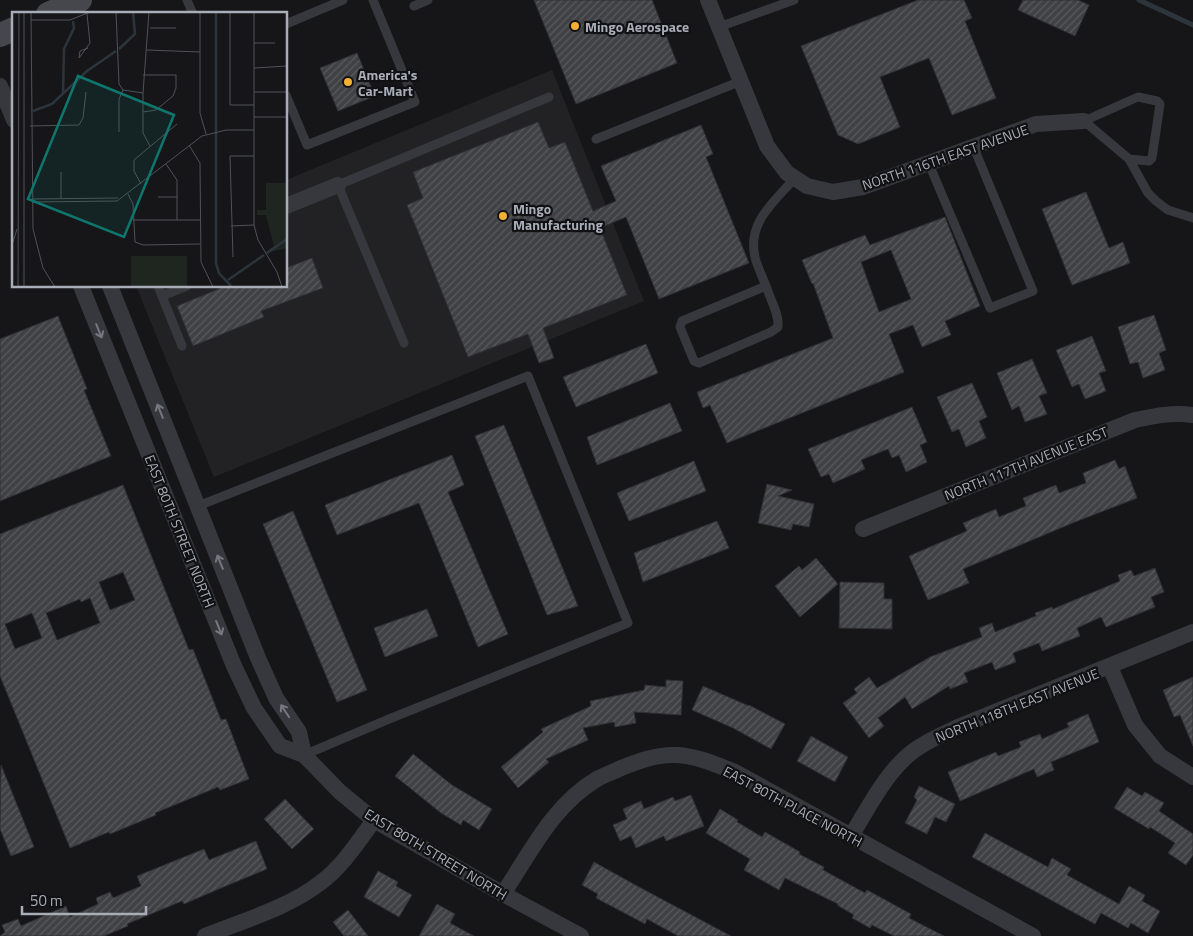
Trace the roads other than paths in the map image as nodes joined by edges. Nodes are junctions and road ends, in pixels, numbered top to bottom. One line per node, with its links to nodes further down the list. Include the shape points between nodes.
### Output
1 (80, 0): 11 (street)
2 (187, 0): 12 (lane)
3 (316, 0): 10 (lane)
4 (343, 0): 10 (lane)
5 (374, 0): 18 (lane, via 415,102 307,145)
6 (428, 0): 9 (lane)
7 (708, 0): 14 (street)
8 (794, 0): 14 (lane)
9 (414, 6)
10 (320, 10): 13 (lane)
11 (52, 12)
12 (192, 12)
13 (288, 23)
14 (719, 27): 15 (street)
15 (741, 81): 21 (lane); 25 (street, via 768,146 787,173)
16 (0, 86): 19 (street)
17 (549, 97): 26 (lane)
18 (288, 100)
19 (12, 115)
20 (1084, 121): 22 (street, NORTH 116TH EAST AVENUE, via 1036,124); 23 (lane); 23 (lane, via 1138,97 1157,100 1160,104 1152,158 1149,161)
21 (596, 139)
22 (974, 148): 24 (street, NORTH 116TH EAST AVENUE); 24 (lane, via 1033,291 990,308)
23 (1128, 159): 28 (lane, via 1156,201 1168,210)
24 (929, 164): 25 (street, NORTH 116TH EAST AVENUE, via 863,187 833,192)
25 (801, 182): 29 (lane, via 766,210 757,225 754,241 756,260)
26 (338, 185): 27 (street); 35 (lane)
27 (288, 205)
28 (1193, 218)
29 (766, 286): 29 (lane, via 778,327 699,363 694,361 680,327 682,321)
30 (83, 288): 42 (street, EAST 80TH STREET NORTH, one-way to 42, via 250,700 280,746)
31 (111, 288): 38 (street, EAST 80TH STREET NORTH, one-way to 31)
32 (159, 288): 34 (lane)
33 (182, 288): 34 (lane)
34 (162, 296): 36 (lane)
35 (404, 342)
36 (182, 346)
37 (1193, 415): 39 (street, NORTH 117TH AVENUE EAST, via 1160,415 1135,420)
38 (198, 506): 42 (street, EAST 80TH STREET NORTH, one-way to 38, via 299,732 276,698 258,658); 42 (lane, via 528,376 628,623)
39 (863, 529)
40 (1193, 632): 41 (street, NORTH 118TH EAST AVENUE)
41 (1110, 667): 43 (street, via 1135,725 1160,756); 45 (street, NORTH 118TH EAST AVENUE, via 958,727 921,746 891,773)
42 (304, 755): 44 (street, EAST 80TH STREET NORTH, via 340,792)
43 (1193, 777)
44 (374, 820): 46 (street, EAST 80TH STREET NORTH); 47 (street, via 337,867 305,893)
45 (851, 836): 46 (street, EAST 80TH PLACE NORTH, via 735,772 698,759 678,755 656,756 597,778 566,803 549,823); 49 (street, EAST 80TH PLACE NORTH)
46 (503, 894): 48 (street, EAST 80TH STREET NORTH)
47 (205, 936)
48 (581, 936)
49 (1033, 936)

